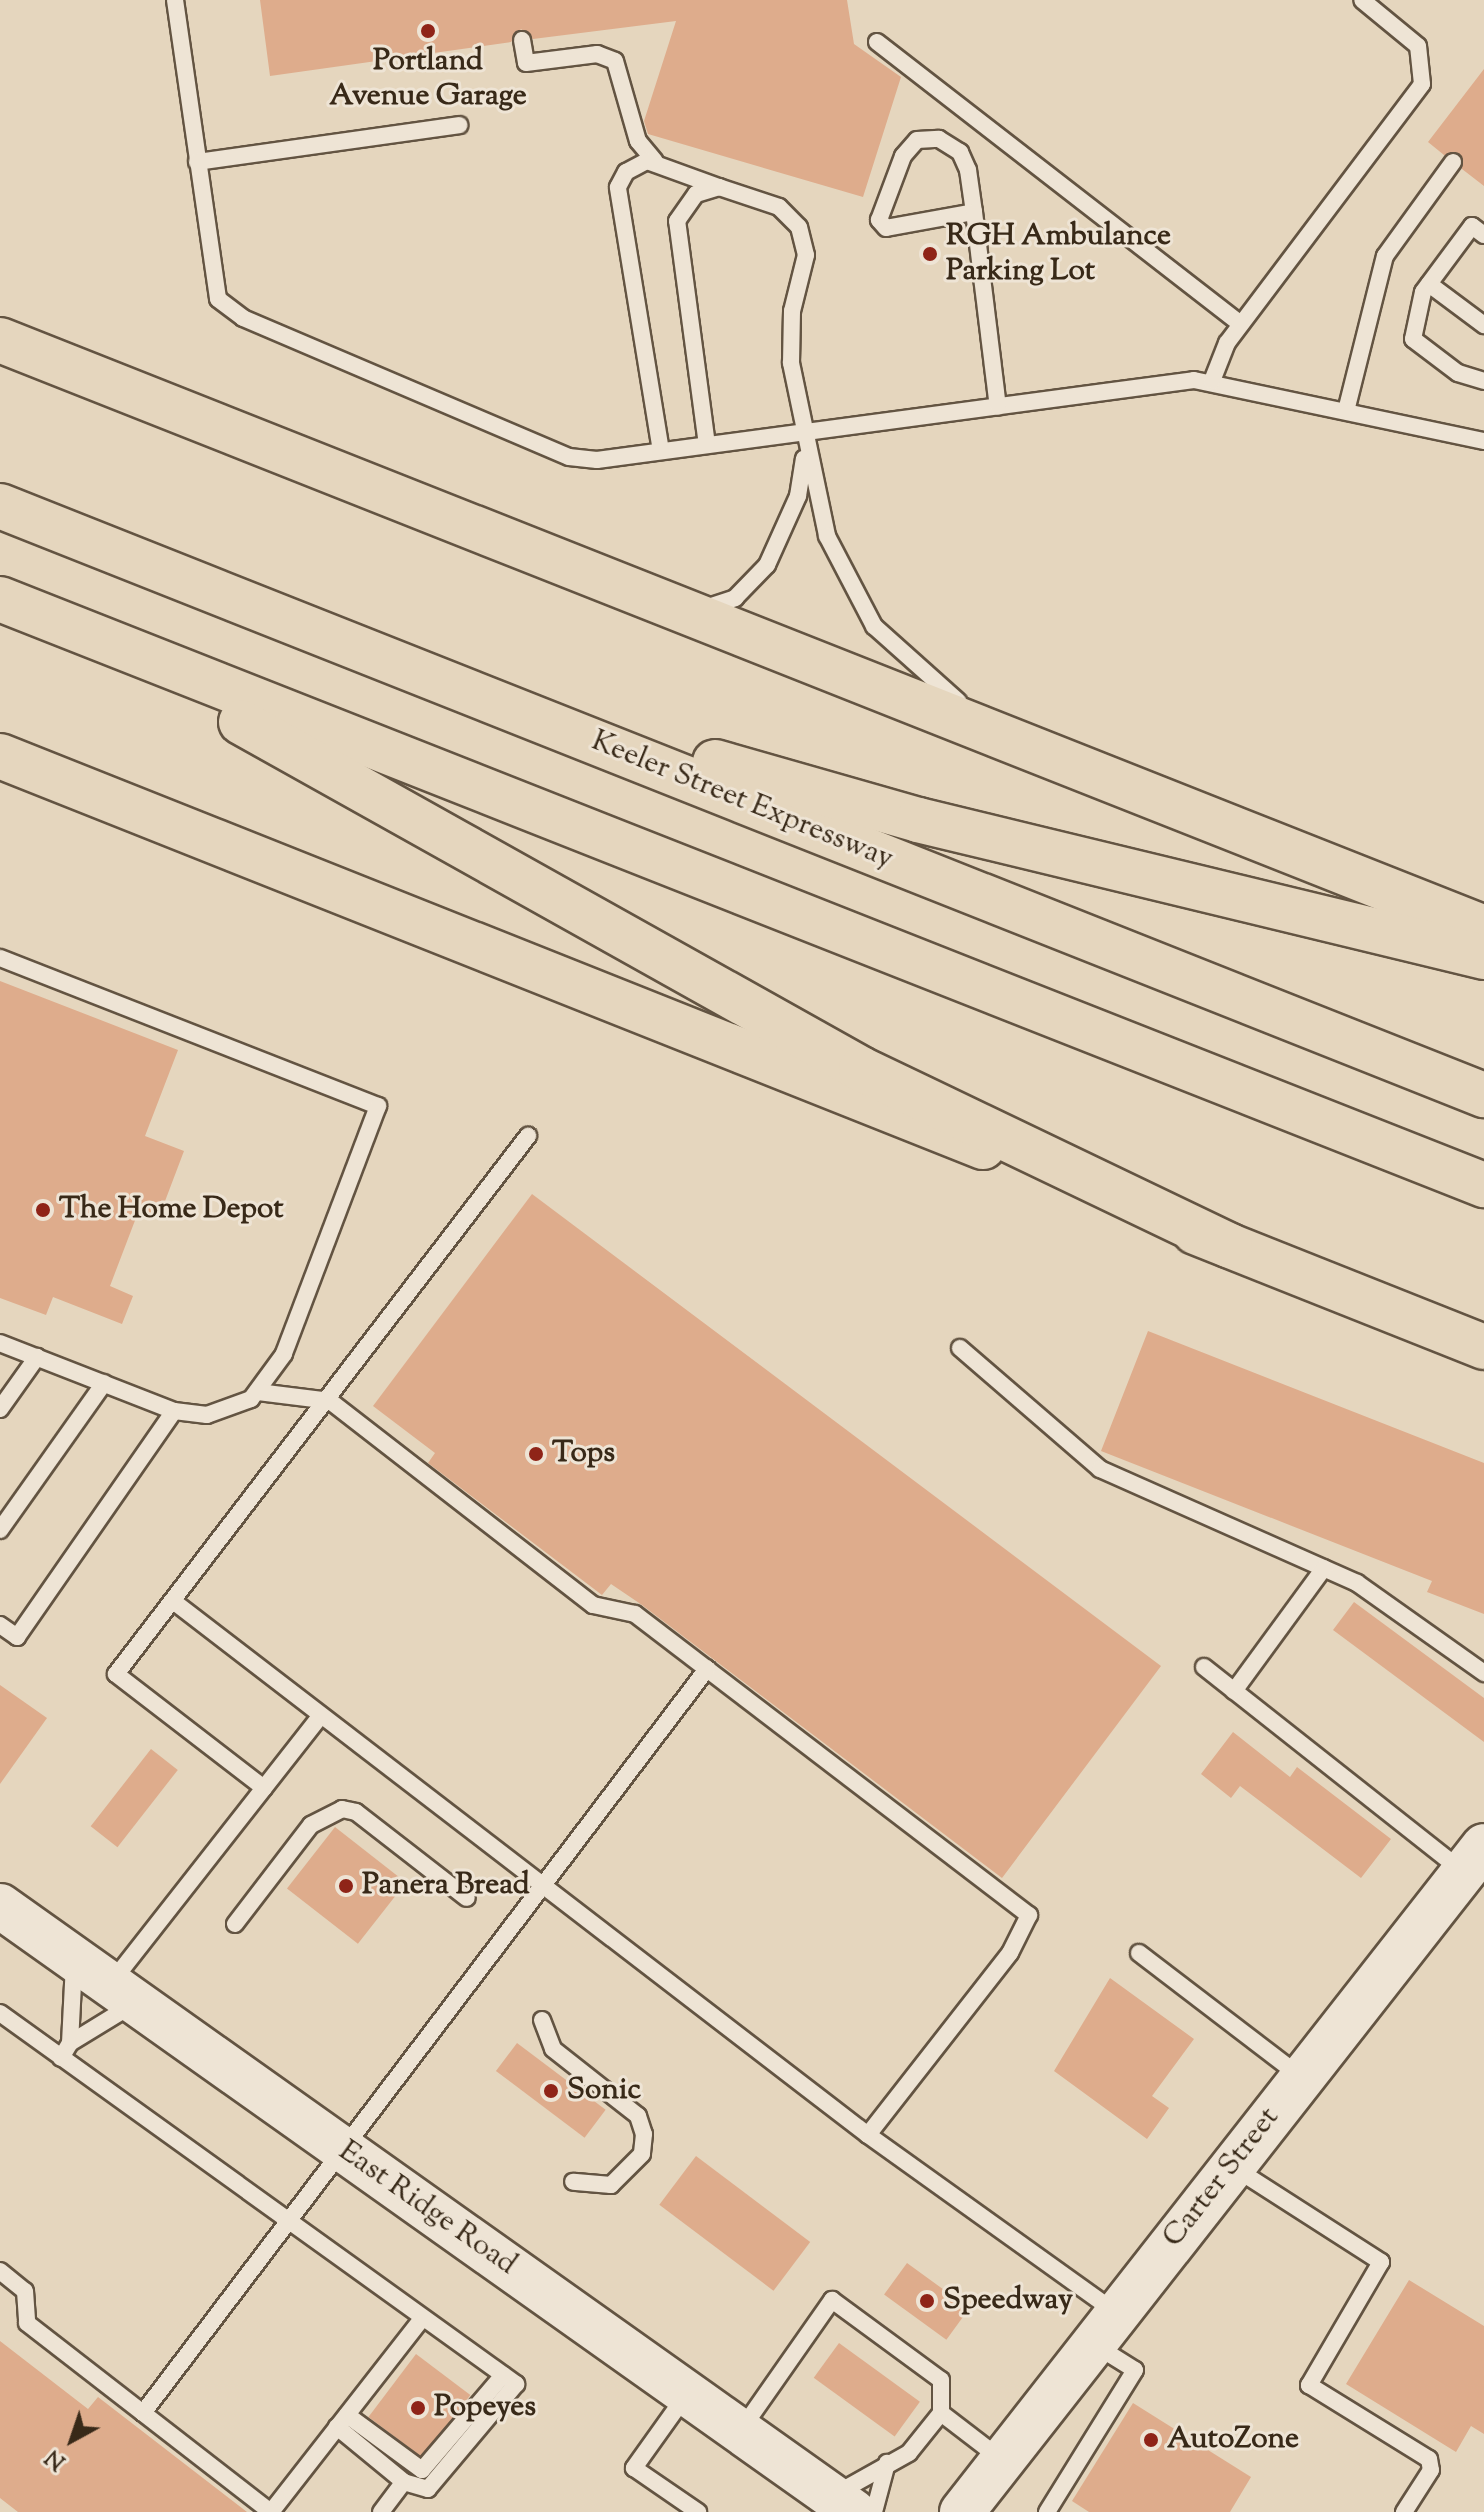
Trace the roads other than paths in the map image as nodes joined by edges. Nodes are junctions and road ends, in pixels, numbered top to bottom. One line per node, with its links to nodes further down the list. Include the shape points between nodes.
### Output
1 (175, 0): 7 (lane)
2 (1362, 0): 13 (lane, via 1414,40 1423,61 1422,84)
3 (522, 40): 6 (lane, via 526,63 597,54 615,61 638,141)
4 (877, 42): 13 (lane)
5 (459, 125): 7 (lane)
6 (655, 161): 9 (lane); 23 (lane, via 639,162 621,179)
7 (197, 162): 23 (lane, via 214,291 231,311 569,457)
8 (1453, 162): 19 (lane, via 1385,256)
9 (719, 187): 20 (lane, via 779,207 802,234 805,262 789,335); 22 (lane, via 696,194 677,221)
10 (974, 212): 10 (lane, via 960,152 939,139 917,140 903,156 879,220 886,228); 18 (lane)
11 (1484, 235): 12 (lane, via 1472,226)
12 (1429, 284): 14 (lane); 17 (lane, via 1413,339 1458,373)
13 (1241, 324): 16 (lane)
14 (1484, 325)
15 (0, 340): 27 (main road)
16 (1212, 381): 18 (lane); 19 (lane)
17 (1484, 381)
18 (998, 407): 20 (lane)
19 (1346, 411): 21 (lane)
20 (804, 432): 22 (lane); 27 (lane, via 798,496 761,574 714,607); 29 (lane, via 827,536 863,611 928,680)
21 (1484, 441)
22 (707, 445): 23 (lane)
23 (661, 451)
24 (0, 506): 25 (main road, Keeler Street Expressway)
25 (183, 578): 32 (main road, via 809,790); 34 (main road, Keeler Street Expressway)
26 (0, 599): 36 (main road)
27 (662, 603): 29 (main road)
28 (0, 610): 37 (main road, via 347,776 910,1095)
29 (1040, 754): 31 (main road)
30 (0, 756): 37 (main road)
31 (1484, 928)
32 (1484, 957)
33 (0, 958): 43 (lane, via 378,1106 284,1354)
34 (1484, 1095)
35 (528, 1136): 44 (lane)
36 (1484, 1185)
37 (1230, 1246): 39 (main road)
38 (0, 1343): 41 (lane)
39 (1484, 1347)
40 (960, 1348): 48 (lane, via 1100,1469)
41 (37, 1357): 42 (lane); 45 (lane)
42 (104, 1383): 46 (lane); 47 (lane)
43 (258, 1392): 44 (lane); 46 (lane, via 231,1410)
44 (330, 1401): 49 (lane); 52 (lane, via 593,1605 635,1614)
45 (0, 1409)
46 (174, 1411): 50 (lane, via 17,1637)
47 (0, 1530)
48 (1324, 1568): 53 (lane, via 1357,1583); 54 (lane)
49 (173, 1601): 55 (lane); 56 (lane, via 116,1674)
50 (0, 1625)
51 (1204, 1667): 54 (lane)
52 (707, 1669): 58 (lane); 70 (lane, via 1029,1915 1010,1953)
53 (1484, 1673)
54 (1234, 1691): 57 (lane)
55 (321, 1715): 56 (lane); 58 (lane)
56 (264, 1788): 64 (lane)
57 (1474, 1859): 69 (main road, Carter Street)
58 (543, 1885): 70 (lane); 71 (lane)
59 (467, 1898): 61 (lane, via 356,1812 342,1809 311,1825)
60 (0, 1906): 63 (main road, East Ridge Road)
61 (235, 1924)
62 (1139, 1953): 69 (lane)
63 (74, 1959): 64 (main road, East Ridge Road); 67 (lane)
64 (123, 1994): 67 (lane); 71 (main road, East Ridge Road)
65 (0, 2013): 68 (lane)
66 (542, 2020): 73 (lane, via 553,2049 638,2116 644,2134 642,2154 611,2185)
67 (70, 2043): 68 (lane)
68 (61, 2058): 74 (lane)
69 (1302, 2077): 72 (main road, Carter Street)
70 (868, 2135): 77 (lane)
71 (343, 2149): 74 (lane); 79 (main road, East Ridge Road)
72 (1232, 2166): 77 (main road, Carter Street); 94 (lane, via 1381,2262 1309,2385 1429,2459 1431,2470)
73 (573, 2182)
74 (286, 2224): 76 (lane); 80 (lane)
75 (0, 2271): 80 (lane, via 25,2291 27,2323)
76 (422, 2319): 78 (lane); 82 (lane)
77 (1104, 2328): 84 (main road, Carter Street); 93 (lane, via 1135,2370)
78 (510, 2380): 82 (lane, via 422,2470); 86 (lane, via 439,2484 416,2489)
79 (687, 2394): 83 (main road, East Ridge Road); 90 (lane, via 634,2468)
80 (143, 2413): 88 (lane)
81 (941, 2413): 83 (lane, via 941,2380 832,2300); 84 (lane); 85 (lane, via 909,2453)
82 (342, 2421): 86 (lane); 88 (lane)
83 (740, 2432): 87 (main road, East Ridge Road)
84 (1003, 2460): 92 (main road, Carter Street)
85 (887, 2463): 87 (lane); 91 (lane)
86 (404, 2482): 89 (lane)
87 (843, 2504)
88 (271, 2512)
89 (381, 2512)
90 (698, 2512)
91 (874, 2512)
92 (962, 2512)
93 (1047, 2512)
94 (1404, 2512)

